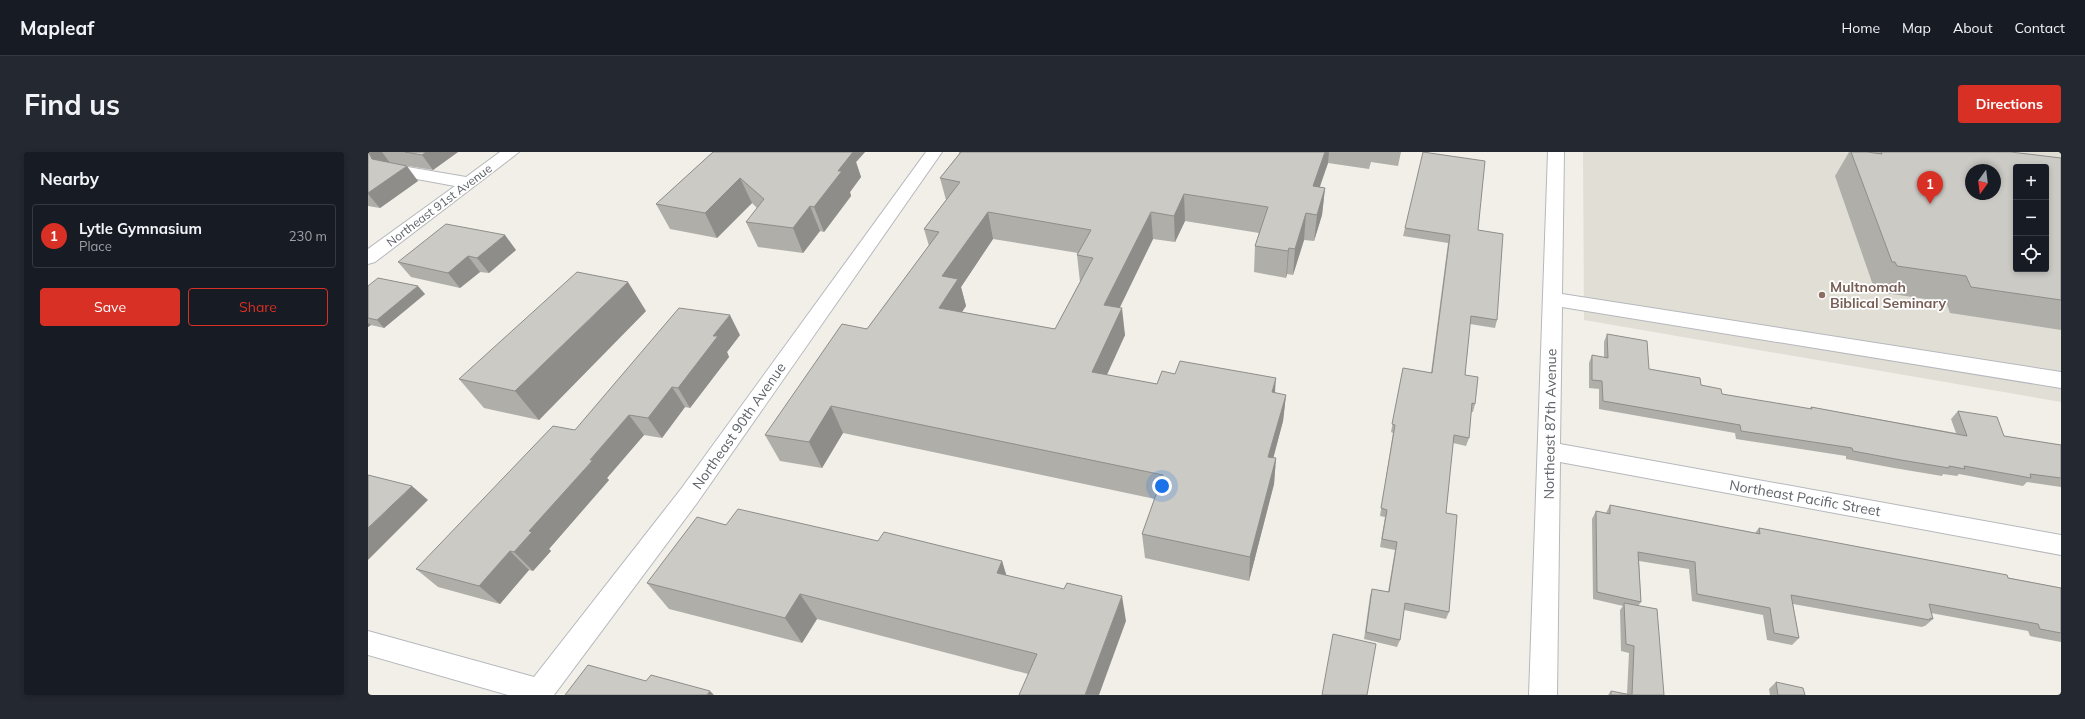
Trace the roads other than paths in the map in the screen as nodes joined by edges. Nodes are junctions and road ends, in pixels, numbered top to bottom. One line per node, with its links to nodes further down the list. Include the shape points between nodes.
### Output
1 (511, 152): 5 (street, Northeast 91st Avenue)
2 (934, 152): 12 (street, Northeast 90th Avenue, via 688,496)
3 (1556, 152): 7 (street, Northeast 87th Avenue)
4 (390, 169): 5 (street)
5 (469, 183): 6 (street, Northeast 91st Avenue)
6 (368, 258)
7 (1553, 299): 8 (street); 9 (street, Northeast 87th Avenue)
8 (2061, 380)
9 (1549, 451): 10 (street, Northeast Pacific Street); 13 (street, Northeast 87th Avenue)
10 (2061, 545)
11 (368, 643): 12 (street)
12 (538, 693)
13 (1543, 695)

